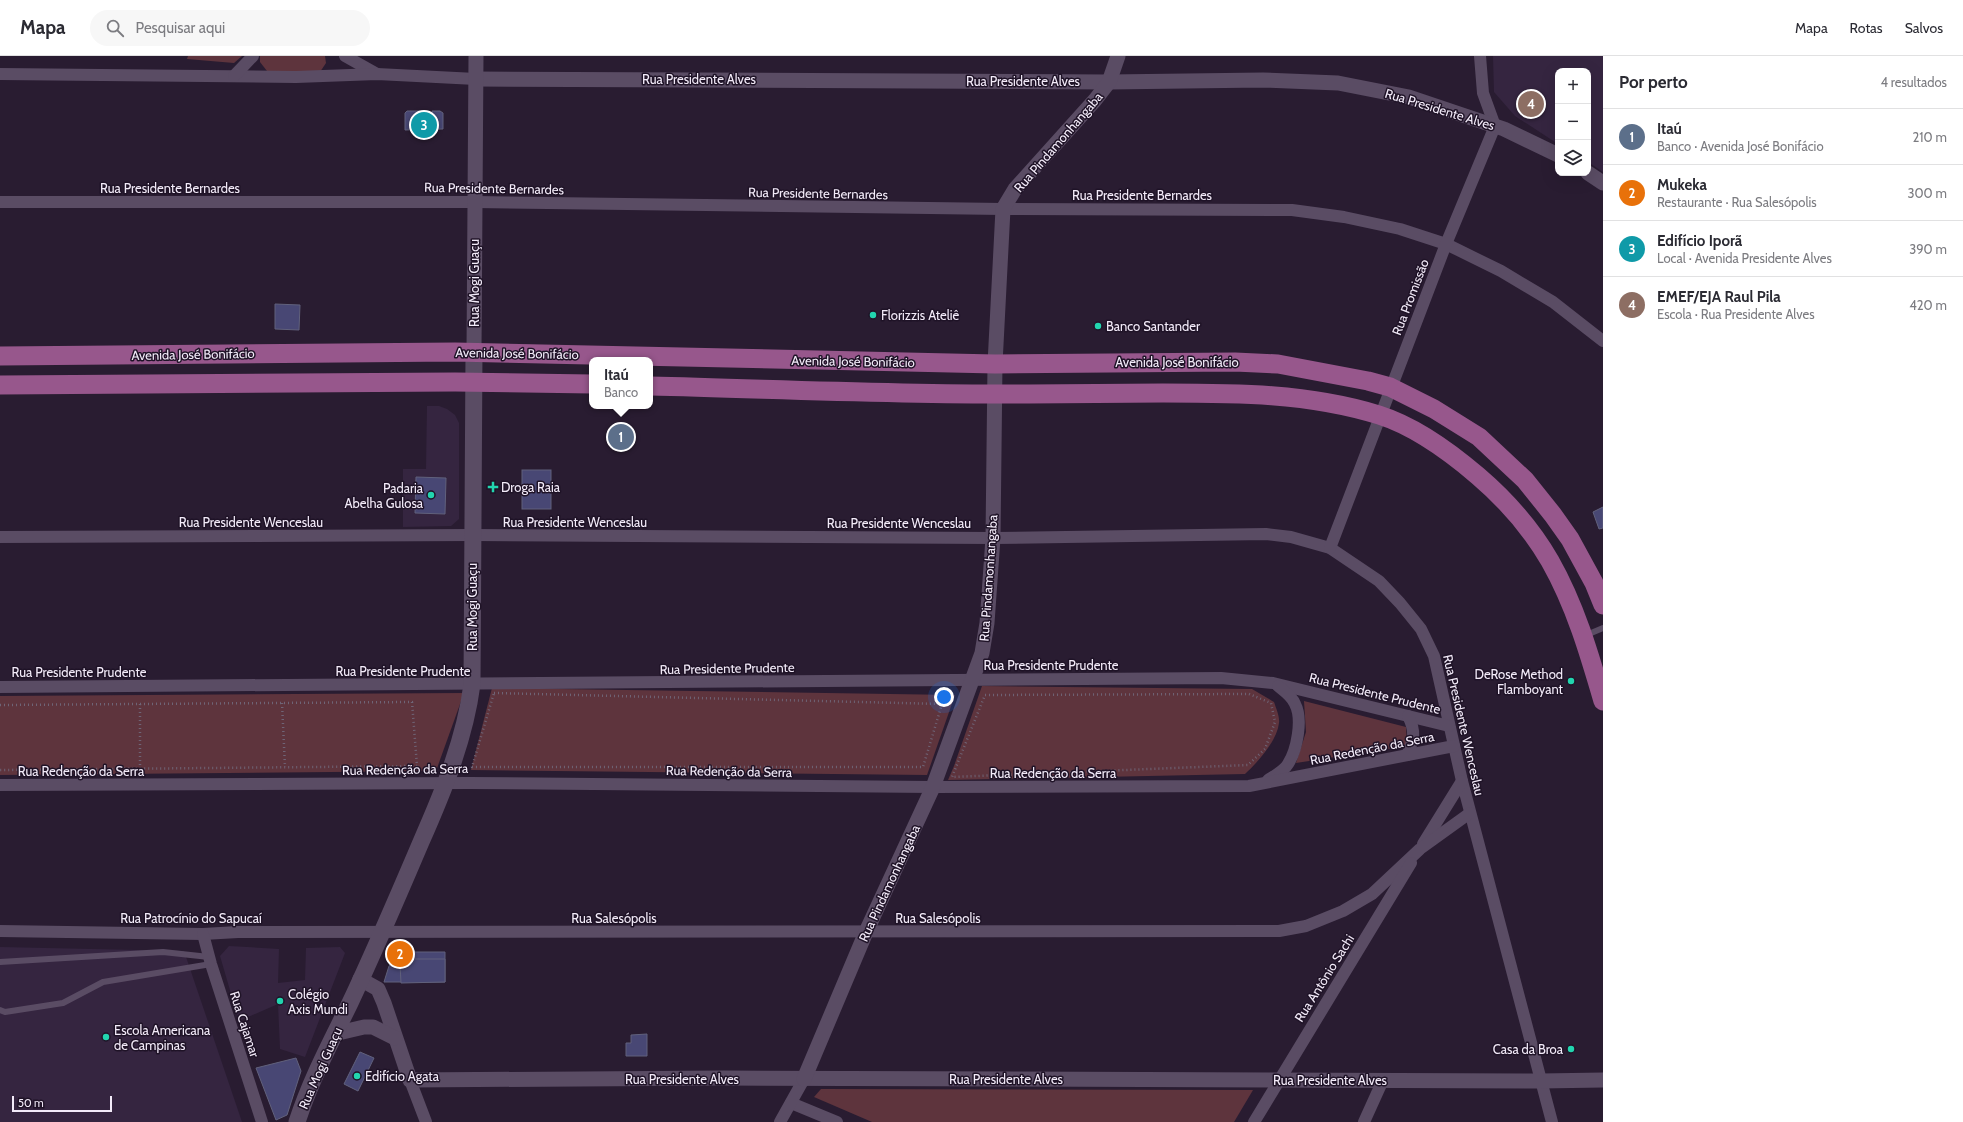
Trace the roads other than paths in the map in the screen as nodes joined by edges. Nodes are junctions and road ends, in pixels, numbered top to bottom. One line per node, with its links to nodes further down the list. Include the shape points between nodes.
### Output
1 (253, 56): 9 (street)
2 (346, 56): 8 (street)
3 (476, 56): 10 (street, Rua Mogi Guaçu)
4 (482, 56): 10 (street)
5 (1118, 56): 11 (street, Rua Pindamonhangaba)
6 (1480, 56): 12 (street, via 1482,93)
7 (0, 74): 9 (street)
8 (377, 74): 9 (street); 10 (street)
9 (234, 76)
10 (476, 78): 11 (street, Rua Presidente Alves); 17 (street, Rua Mogi Guaçu)
11 (1109, 82): 12 (street, Rua Presidente Alves, via 1263,80 1338,83 1409,97); 18 (street, Rua Pindamonhangaba, via 1016,189)
12 (1495, 126): 13 (street, Rua Presidente Alves, via 1520,135); 19 (street, Rua Promissão)
13 (1555, 153)
14 (1591, 175): 15 (street)
15 (1603, 183)
16 (0, 202): 17 (street, Rua Presidente Bernardes)
17 (475, 202): 18 (street, Rua Presidente Bernardes); 21 (street, Rua Mogi Guaçu)
18 (1003, 209): 19 (street, Rua Presidente Bernardes, via 1292,210 1344,217 1400,229); 23 (street, Rua Pindamonhangaba)
19 (1446, 244): 20 (street, Rua Presidente Bernardes, via 1501,271 1553,302); 28 (street, Rua Promissão)
20 (1603, 341)
21 (474, 352): 22 (main road, Avenida José Bonifácio); 23 (main road, Avenida José Bonifácio); 24 (main road, Rua Mogi Guaçu)
22 (0, 356)
23 (995, 364): 28 (main road, Avenida José Bonifácio, via 1278,364); 29 (street, Rua Pindamonhangaba)
24 (474, 382): 25 (main road); 26 (main road); 31 (main road, Rua Mogi Guaçu)
25 (589, 384)
26 (0, 385)
27 (653, 386): 29 (main road)
28 (1390, 387): 30 (street, Rua Promissão); 35 (main road, Avenida José Bonifácio, via 1434,409 1479,437 1525,480 1570,539 1594,582)
29 (995, 394): 30 (main road, via 1237,393 1330,403); 33 (street, Rua Pindamonhangaba)
30 (1381, 416): 34 (street, Rua Promissão); 37 (main road, via 1426,438 1464,463 1501,496 1518,515 1549,559)
31 (472, 535): 32 (street, Rua Presidente Wenceslau); 33 (street, Rua Presidente Wenceslau); 40 (main road, Rua Mogi Guaçu)
32 (0, 537)
33 (993, 538): 34 (street, Rua Presidente Wenceslau, via 1266,534 1291,536); 38 (street, Rua Pindamonhangaba, via 988,623)
34 (1330, 548): 44 (street, Rua Presidente Wenceslau, via 1379,581 1421,629 1434,656)
35 (1603, 605)
36 (1603, 628): 37 (lane)
37 (1584, 636): 42 (main road)
38 (974, 679): 39 (street, Rua Presidente Prudente, via 1221,678); 40 (street, Rua Presidente Prudente); 51 (street, Rua Pindamonhangaba)
39 (1273, 683): 43 (street, Rua Presidente Prudente); 48 (street, via 1287,693 1296,704 1299,725 1296,747 1287,766)
40 (472, 684): 41 (street, Rua Presidente Prudente); 49 (main road, Rua Mogi Guaçu, via 468,712)
41 (0, 687)
42 (1603, 701)
43 (1408, 716): 44 (street, Rua Presidente Prudente); 46 (street, via 1415,732 1414,741)
44 (1449, 726): 45 (street, Rua Presidente Wenceslau)
45 (1454, 746): 46 (street, Rua Redenção da Serra); 47 (street, Rua Presidente Wenceslau)
46 (1407, 755): 48 (street, Rua Redenção da Serra)
47 (1462, 781): 52 (street, Rua Presidente Wenceslau); 53 (street, Rua Antônio Sachi)
48 (1265, 782): 51 (street, Rua Redenção da Serra, via 1249,786)
49 (446, 784): 50 (street, Rua Redenção da Serra); 51 (street, Rua Redenção da Serra); 55 (main road, Rua Mogi Guaçu)
50 (0, 785)
51 (933, 787): 56 (street, Rua Pindamonhangaba)
52 (1470, 813): 53 (street, Rua Antônio Sachi); 69 (street, Rua Presidente Wenceslau)
53 (1420, 849): 56 (street, Rua Salesópolis, via 1372,894 1343,911 1306,926 1279,931); 66 (street, Rua Antônio Sachi)
54 (0, 931): 57 (street, Rua Patrocínio do Sapucaí)
55 (382, 932): 56 (street, Rua Salesópolis); 57 (street, Rua Patrocínio do Sapucaí); 60 (main road, Rua Mogi Guaçu)
56 (866, 932): 64 (street, Rua Pindamonhangaba)
57 (203, 934): 58 (street, Rua Cajamar)
58 (210, 960): 59 (lane, via 163,952); 61 (lane, via 103,982 63,1003 5,1012); 71 (street, Rua Cajamar)
59 (0, 962)
60 (360, 979): 62 (main road, Rua Mogi Guaçu); 63 (street, via 378,989)
61 (0, 1010)
62 (334, 1034): 63 (street, via 373,1027); 72 (main road, Rua Mogi Guaçu, via 318,1066)
63 (395, 1038): 65 (street)
64 (804, 1079): 65 (street, Rua Presidente Alves); 66 (street, Rua Presidente Alves); 70 (street, Rua Pindamonhangaba)
65 (410, 1080): 73 (street)
66 (1278, 1080): 67 (street, Rua Presidente Alves); 76 (street, Rua Antônio Sachi)
67 (1383, 1080): 69 (street, Rua Presidente Alves); 77 (street)
68 (1603, 1080): 69 (street, Rua Presidente Alves)
69 (1541, 1081): 78 (street, Rua Presidente Wenceslau)
70 (791, 1103): 74 (street, Rua Pindamonhangaba); 75 (street)
71 (262, 1122)
72 (297, 1122)
73 (426, 1122)
74 (780, 1122)
75 (837, 1122)
76 (1254, 1122)
77 (1364, 1122)
78 (1552, 1122)

